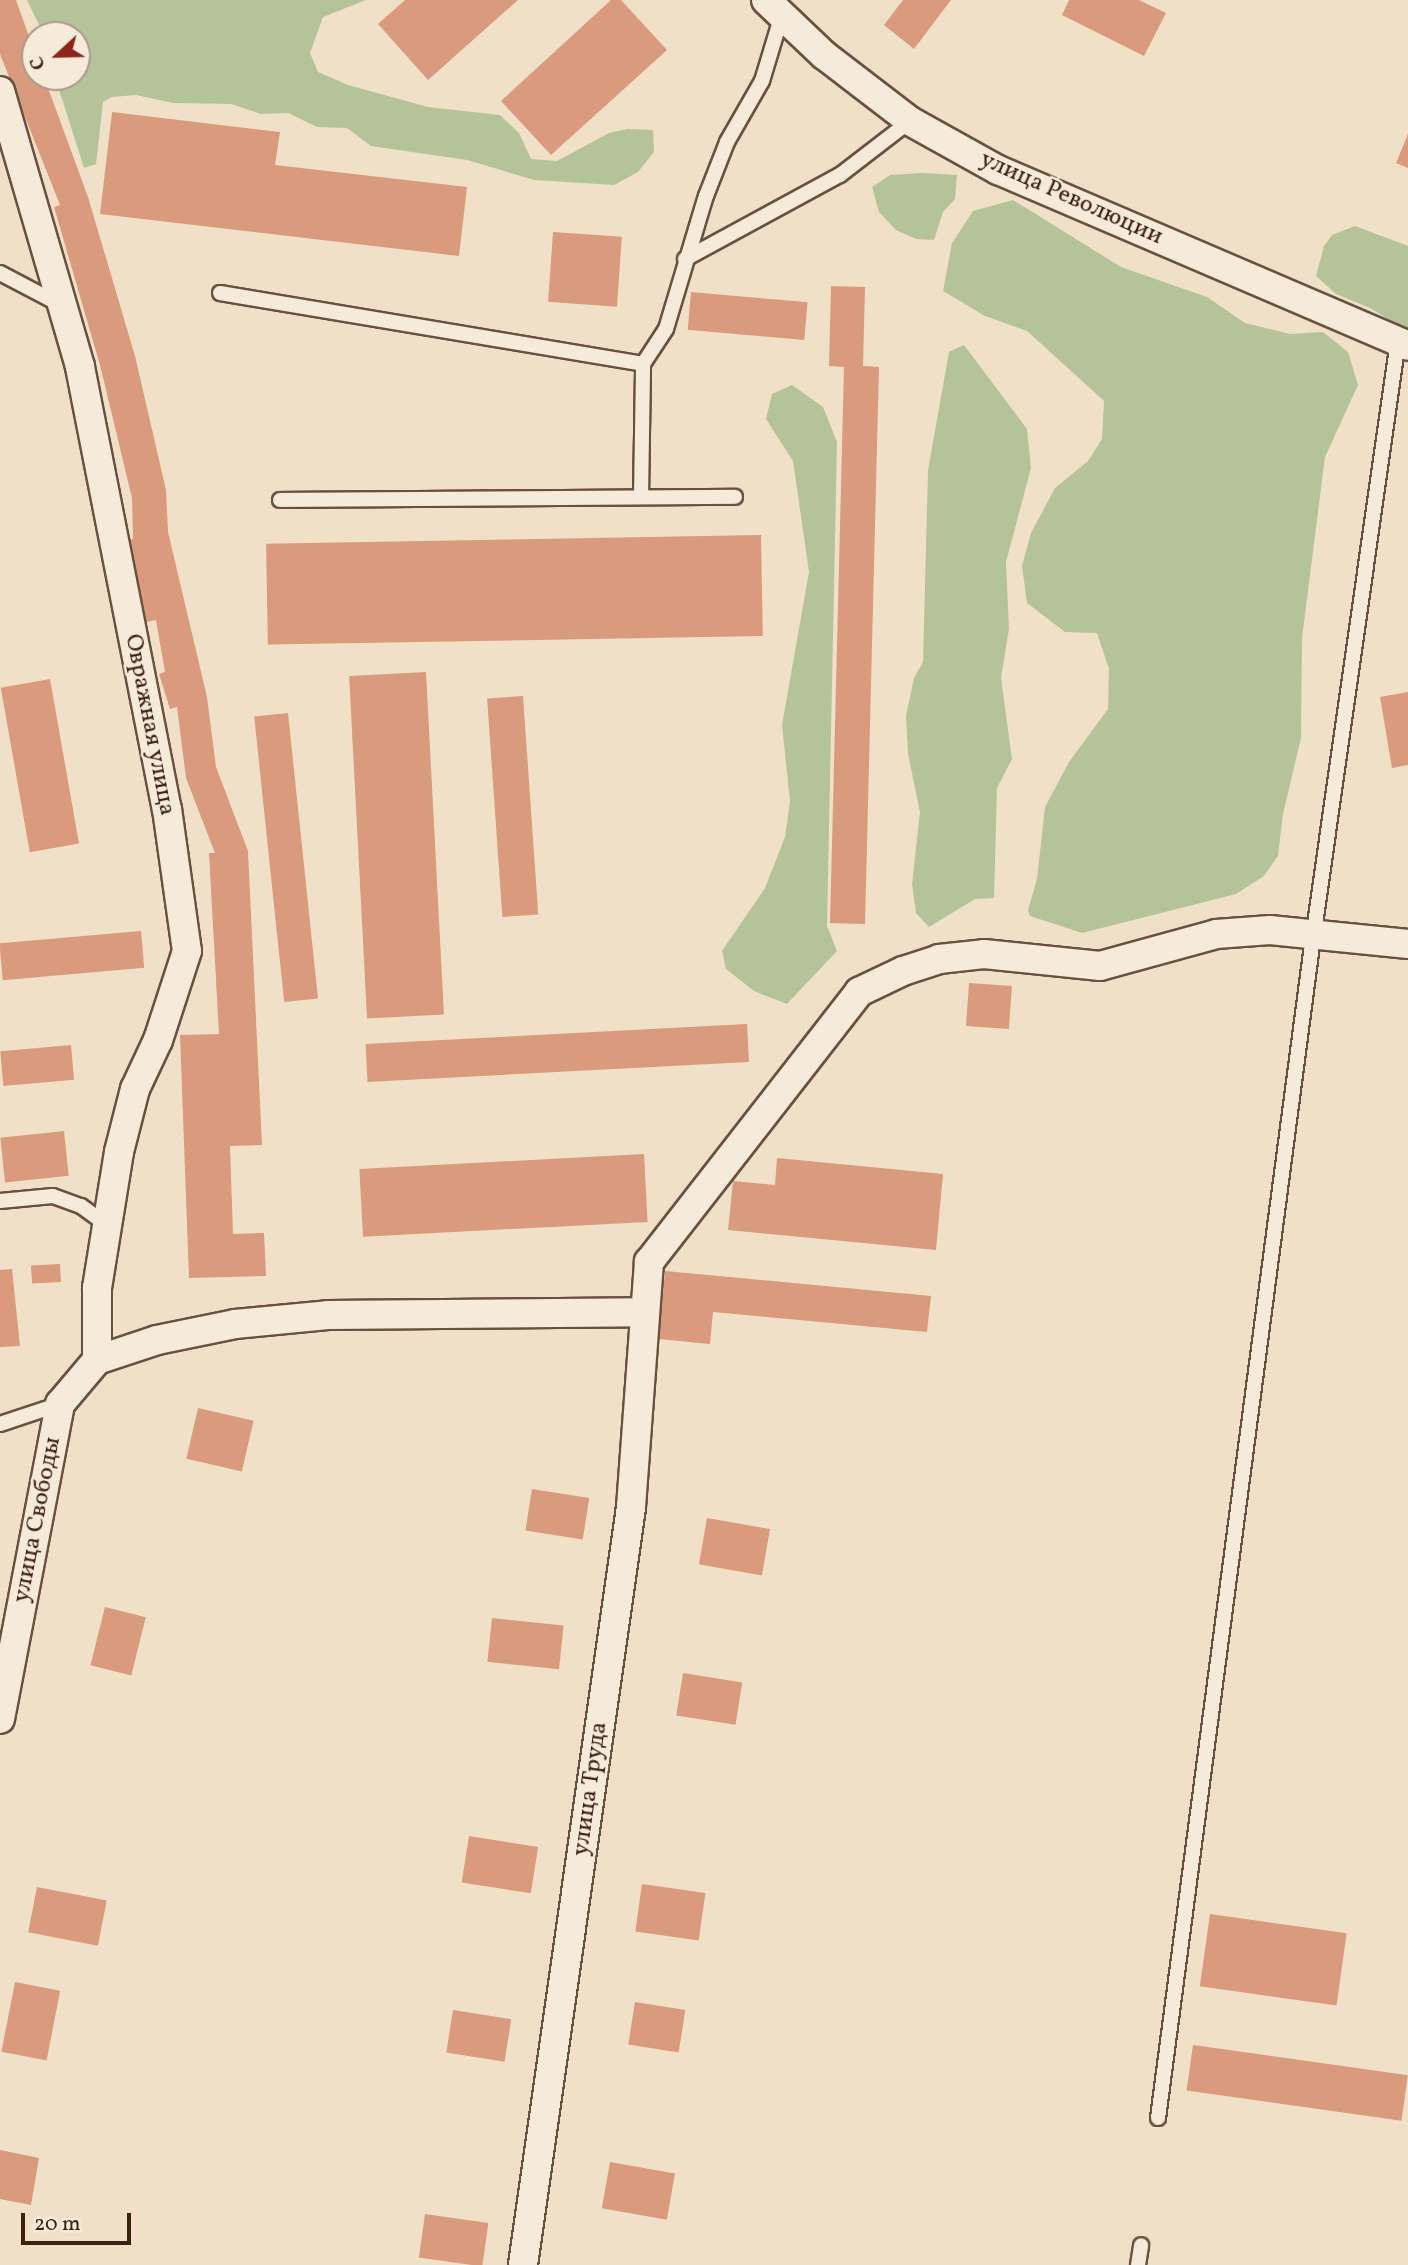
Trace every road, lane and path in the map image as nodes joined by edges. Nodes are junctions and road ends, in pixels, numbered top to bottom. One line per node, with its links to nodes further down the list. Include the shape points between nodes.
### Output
1 (774, 9): 3 (street, улица Революции); 4 (lane, via 762,81 727,142)
2 (1, 97): 7 (street, Овражная улица)
3 (910, 121): 4 (lane, via 840,175); 8 (street, улица Революции, via 999,170)
4 (685, 259): 9 (lane, via 666,329)
5 (0, 273): 7 (lane)
6 (220, 293): 9 (lane)
7 (62, 306): 16 (street, Овражная улица, via 102,468 167,809 187,951 158,1040 135,1089 119,1152)
8 (1403, 343): 13 (lane)
9 (643, 364): 10 (lane)
10 (641, 497): 11 (lane); 12 (lane)
11 (735, 497)
12 (280, 500)
13 (1313, 938): 14 (street, улица Труда); 17 (street, улица Труда, via 1270,930 1216,934 1100,966 984,954 939,959 859,992 649,1262); 22 (lane)
14 (1408, 944)
15 (0, 1201): 16 (lane, via 53,1196 81,1206)
16 (110, 1227): 18 (street, Овражная улица, via 97,1288)
17 (644, 1312): 18 (street, via 328,1315 234,1324 157,1340); 24 (street, улица Труда, via 631,1507)
18 (97, 1360): 19 (street)
19 (60, 1404): 20 (lane); 21 (street, улица Свободы)
20 (0, 1424)
21 (0, 1719)
22 (1158, 2118)
23 (1141, 2245): 25 (lane)
24 (523, 2265)
25 (1138, 2265)

